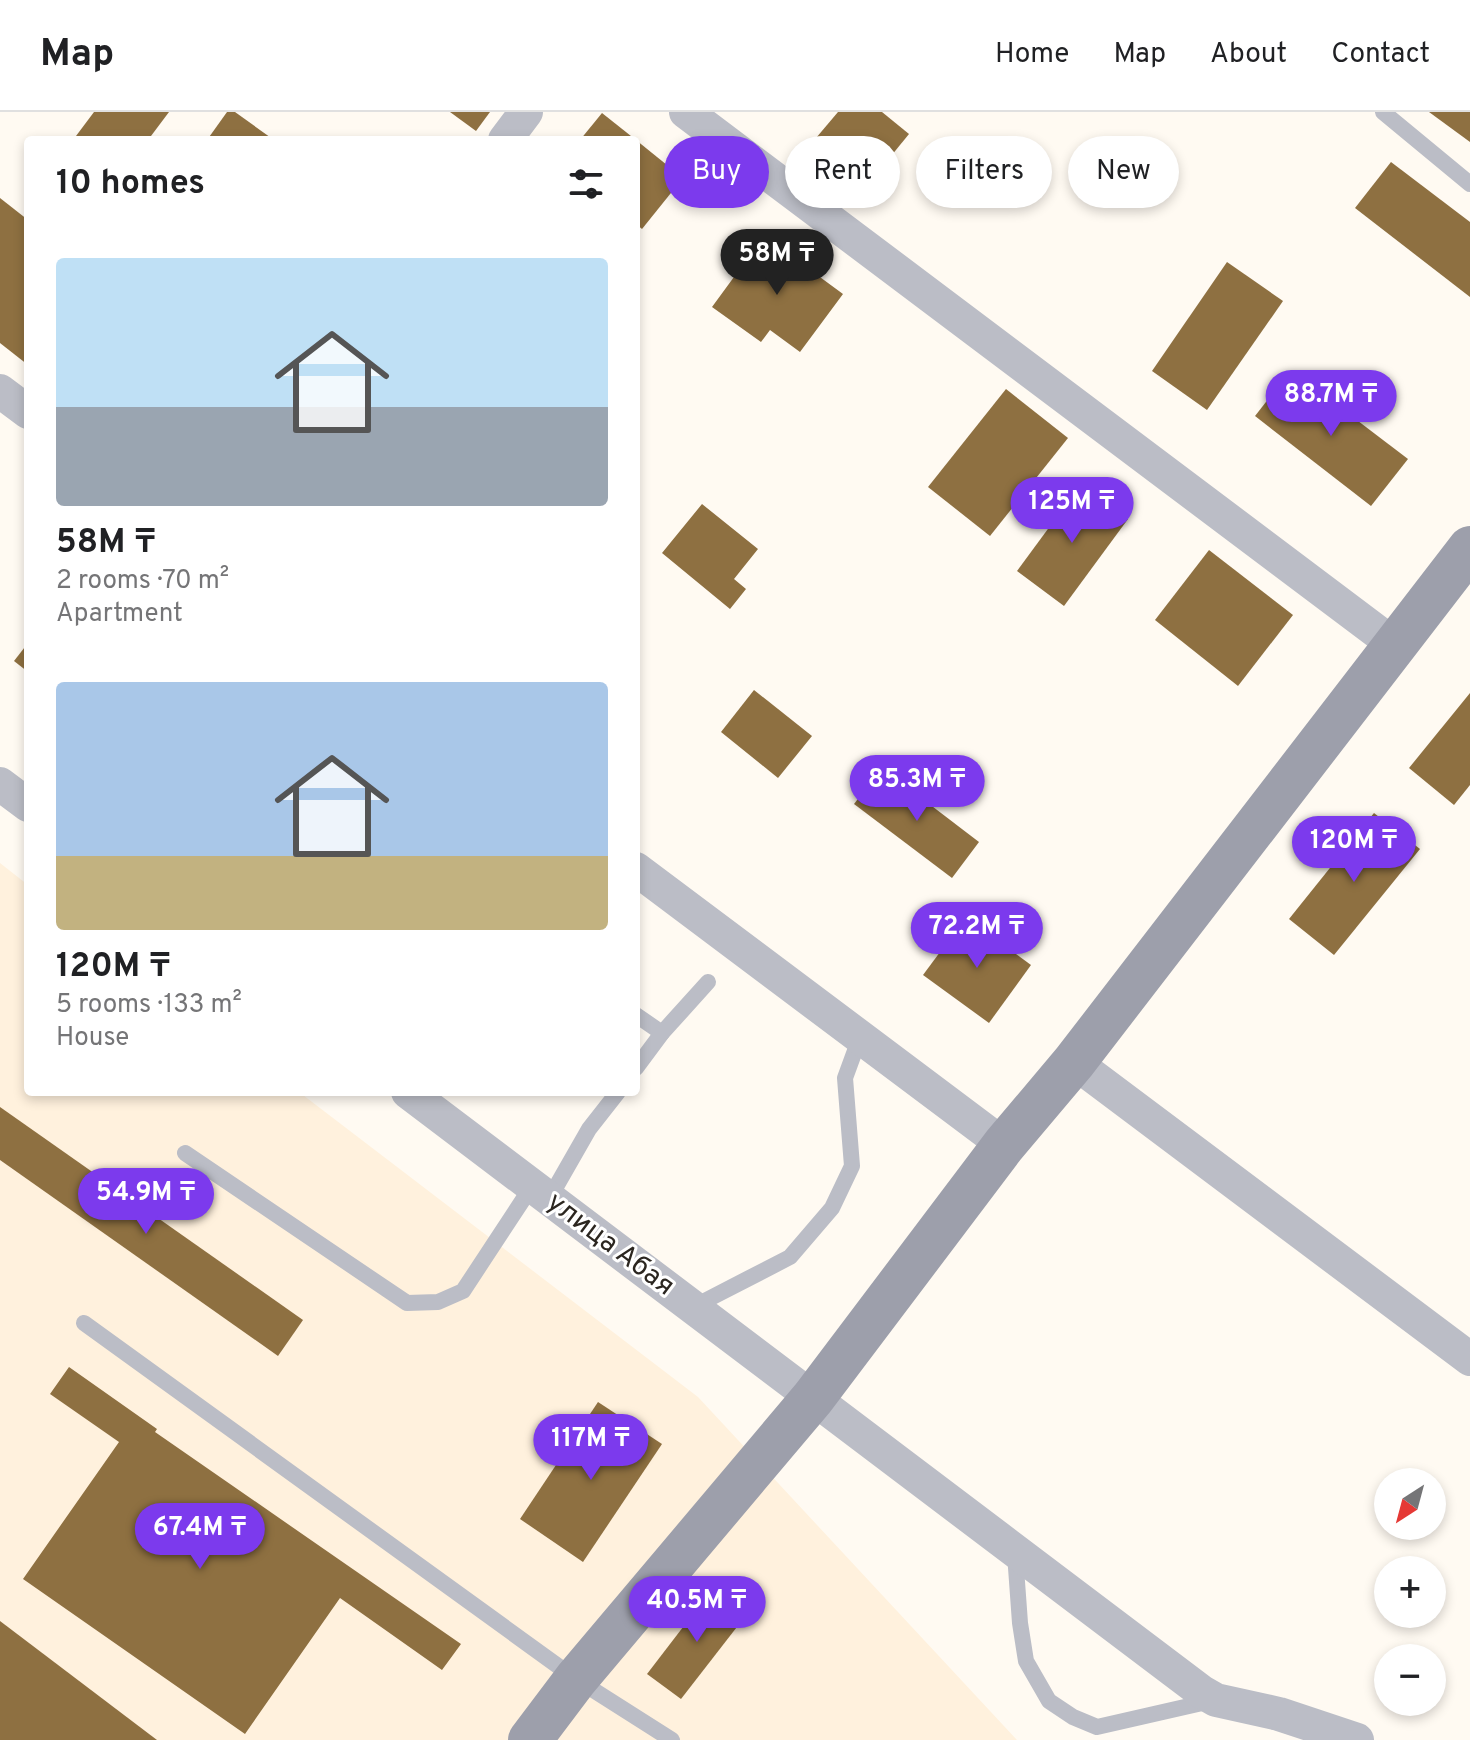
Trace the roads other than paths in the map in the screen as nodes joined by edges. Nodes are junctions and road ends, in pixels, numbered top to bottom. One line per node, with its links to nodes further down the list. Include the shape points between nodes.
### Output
1 (526, 112): 4 (street)
2 (686, 112): 9 (street)
3 (1383, 112): 5 (lane)
4 (508, 136)
5 (1470, 184)
6 (0, 391): 7 (street)
7 (24, 409)
8 (1467, 560): 9 (street)
9 (1396, 646): 15 (street)
10 (640, 872): 14 (street)
11 (708, 982): 13 (lane)
12 (640, 1018): 13 (lane)
13 (662, 1033): 16 (lane)
14 (860, 1037): 19 (street); 22 (lane, via 845,1078 852,1166 832,1208 790,1257)
15 (1074, 1062): 19 (street); 24 (street)
16 (640, 1063)
17 (413, 1096): 21 (street, улица Абая)
18 (607, 1096): 21 (lane)
19 (1004, 1145): 25 (street)
20 (185, 1153): 21 (lane, via 407,1303 438,1302 463,1291)
21 (541, 1193): 22 (street, улица Абая)
22 (693, 1307): 25 (street, улица Абая)
23 (84, 1323): 27 (lane)
24 (1470, 1359)
25 (813, 1398): 26 (street, улица Абая); 27 (street)
26 (1015, 1552): 28 (street, улица Абая); 28 (lane, via 1026,1661 1049,1701 1097,1727)
27 (576, 1679): 29 (street); 30 (lane)
28 (1216, 1700): 31 (street)
29 (530, 1740)
30 (672, 1740)
31 (1357, 1740)

